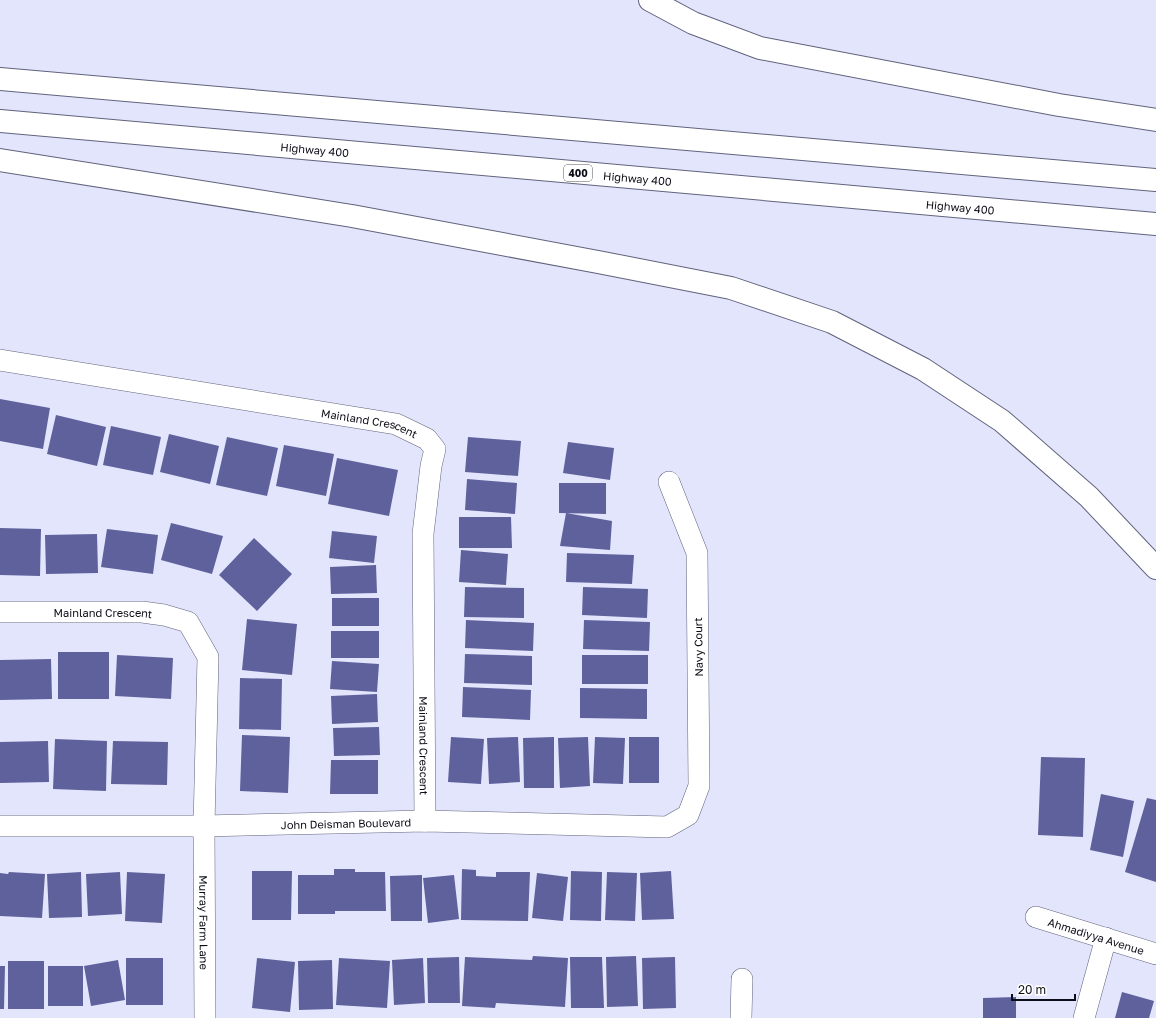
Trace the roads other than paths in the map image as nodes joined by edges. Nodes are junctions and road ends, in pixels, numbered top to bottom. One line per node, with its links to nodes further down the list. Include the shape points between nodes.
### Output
1 (650, 0): 3 (highway, via 693,23 760,48 1059,105)
2 (0, 80): 6 (highway)
3 (1156, 120)
4 (0, 121): 7 (highway, Highway 400 / 400)
5 (0, 160): 10 (highway, via 352,216 650,272 731,288 832,322 923,369 1002,421 1089,497)
6 (1156, 180)
7 (1156, 224)
8 (0, 360): 13 (street, Mainland Crescent, via 396,424 427,439 435,449 430,466 423,534)
9 (669, 482): 12 (street, Navy Court, via 697,553 699,786)
10 (1156, 568)
11 (0, 612): 15 (street, Mainland Crescent, via 142,612 188,622 208,657)
12 (688, 815): 13 (street, John Deisman Boulevard, via 667,827)
13 (425, 821): 15 (street, John Deisman Boulevard)
14 (0, 826): 15 (street, John Deisman Boulevard)
15 (204, 826): 20 (street, Murray Farm Lane)
16 (1036, 917): 17 (street, Ahmadiyya Avenue)
17 (1106, 938): 18 (street, Ahmadiyya Avenue); 22 (street)
18 (1156, 954)
19 (742, 978): 21 (street)
20 (205, 1018)
21 (741, 1018)
22 (1084, 1018)

